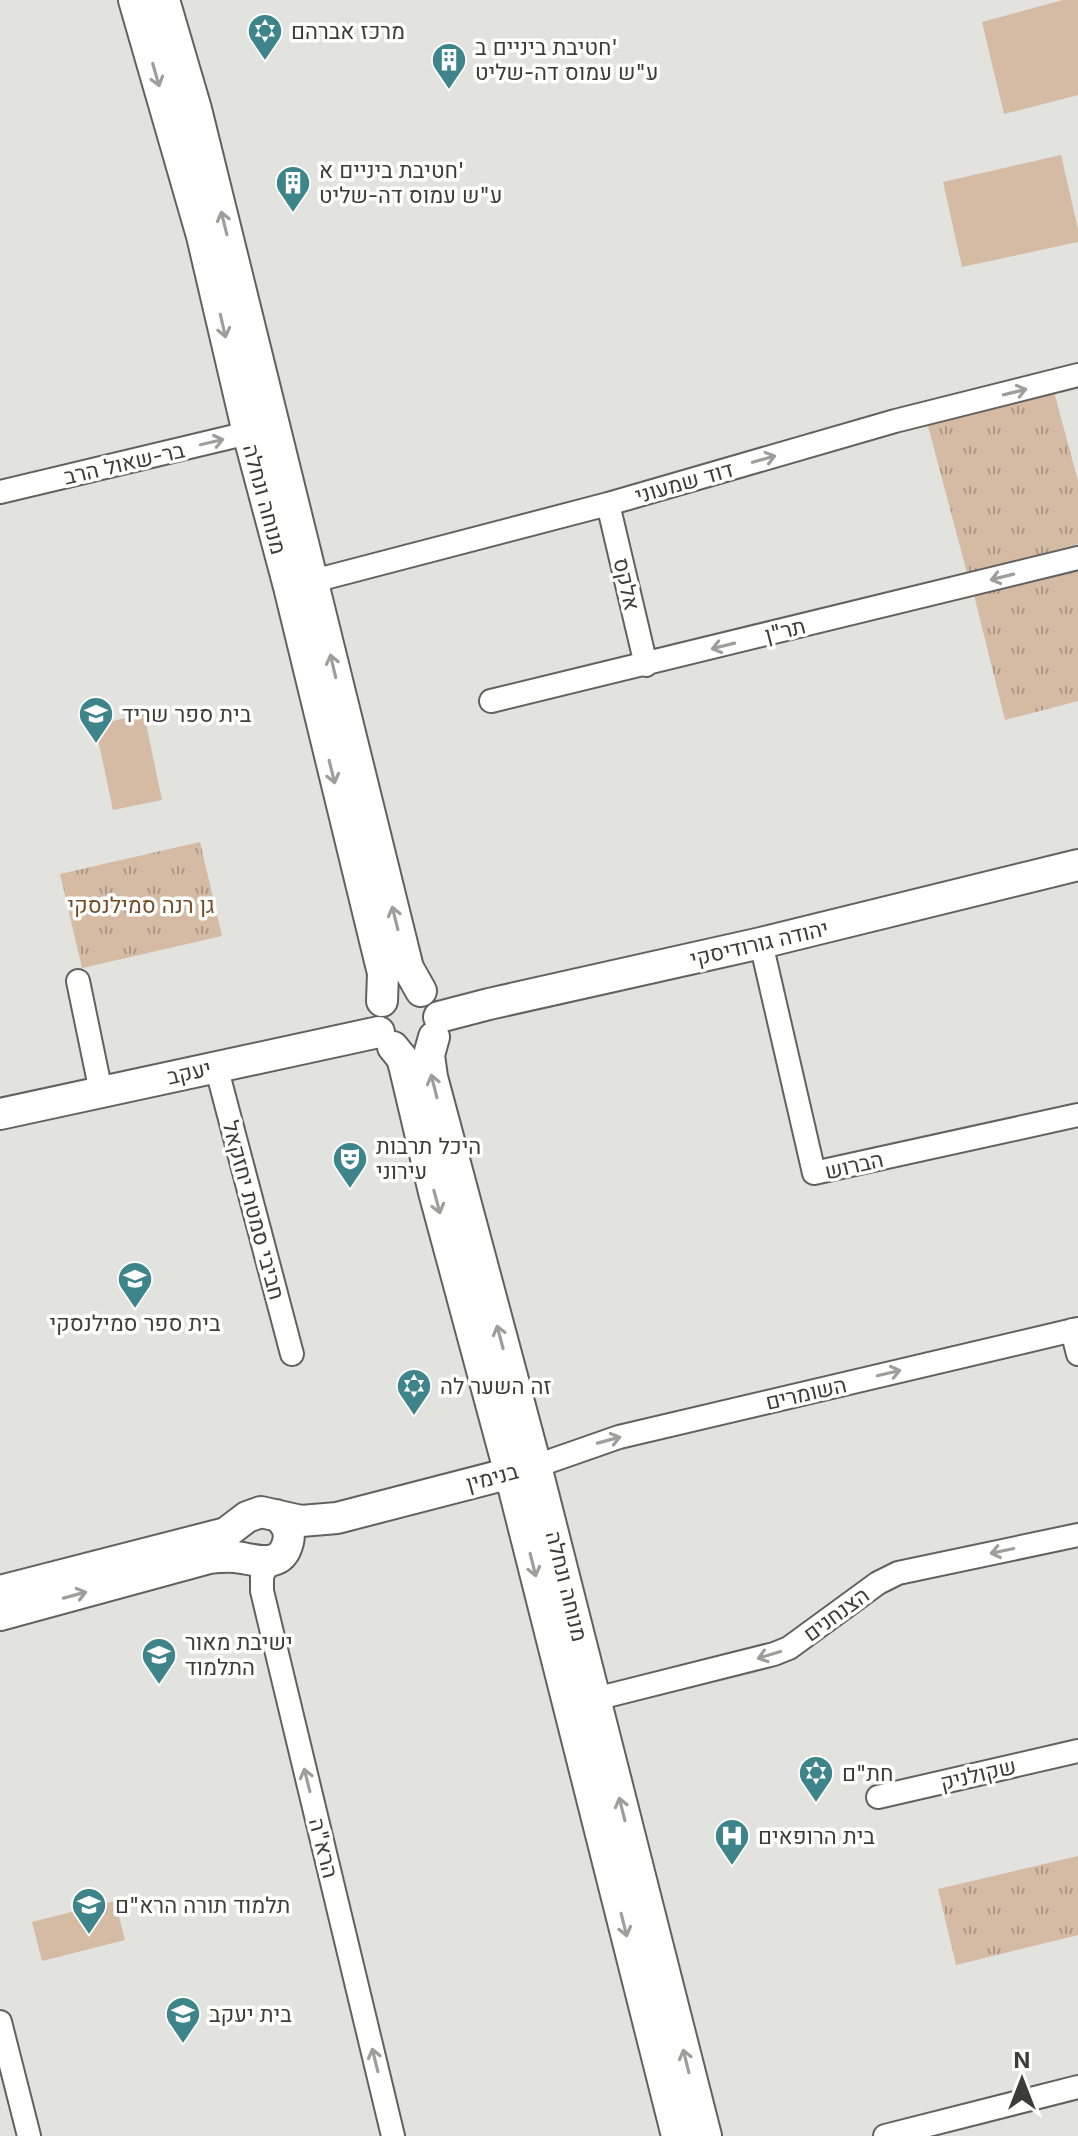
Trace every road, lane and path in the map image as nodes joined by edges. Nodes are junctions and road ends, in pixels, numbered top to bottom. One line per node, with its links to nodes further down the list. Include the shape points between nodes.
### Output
1 (134, 0): 5 (street, מנוחה ונחלה, one-way to 5, via 202,236)
2 (164, 0): 4 (street, מנוחה ונחלה, one-way to 2)
3 (1078, 375): 7 (street, דוד שמעוני, one-way to 3, via 895,421)
4 (270, 409): 5 (street); 9 (street, מנוחה ונחלה)
5 (248, 433): 6 (street, בר-שאול הרב, one-way to 5); 9 (street, מנוחה ונחלה)
6 (0, 492)
7 (608, 504): 9 (street, דוד שמעוני); 10 (street, אלקס)
8 (1078, 558): 10 (street, תר"ן, one-way to 10)
9 (301, 584): 15 (street, מנוחה ונחלה, one-way to 9, via 408,968); 16 (street, מנוחה ונחלה, one-way to 16, via 383,973)
10 (646, 665): 11 (street, תר"ן)
11 (491, 701)
12 (1078, 865): 13 (street, יהודה גורודיסקי)
13 (761, 943): 17 (street, יהודה גורודיסקי, via 489,1004); 22 (street, הברוש, via 814,1173)
14 (78, 981): 20 (street)
15 (421, 991): 16 (street, via 404,988); 17 (street, via 434,1001)
16 (382, 1001): 18 (street, via 376,1021)
17 (437, 1027): 18 (street, via 420,1048 411,1050); 26 (street, מנוחה ונחלה, one-way to 17, via 429,1062)
18 (386, 1039): 19 (street, יעקב); 26 (street, מנוחה ונחלה, one-way to 26, via 402,1058 434,1192)
19 (216, 1066): 20 (street, יעקב); 24 (street, חביבי סמטת יחזקאל)
20 (101, 1092): 21 (street, יעקב)
21 (0, 1114)
22 (1078, 1115)
23 (1075, 1330): 25 (street); 26 (street, השומרים, one-way to 23, via 619,1437)
24 (292, 1354)
25 (1078, 1354)
26 (520, 1476): 27 (street, בנימין, via 359,1514 301,1521); 30 (street, בנימין); 33 (street, מנוחה ונחלה); 40 (street, מנוחה ונחלה, one-way to 40)
27 (276, 1515): 28 (street, via 254,1513); 30 (street, via 289,1535)
28 (242, 1523): 30 (street, via 238,1539 245,1555); 31 (street, via 226,1533)
29 (1078, 1535): 33 (street, הצנחנים, one-way to 33, via 898,1573 789,1648)
30 (268, 1558): 32 (street, בנימין, one-way to 30, via 209,1558); 39 (street, הרא"ה, one-way to 30, via 262,1591)
31 (0, 1591)
32 (0, 1615)
33 (595, 1699): 41 (street, מנוחה ונחלה, one-way to 33)
34 (1078, 1751): 35 (street, שקולניק)
35 (878, 1797)
36 (0, 2022): 38 (street)
37 (1078, 2087): 42 (street)
38 (29, 2136)
39 (393, 2136)
40 (677, 2136)
41 (706, 2136)
42 (885, 2136)

